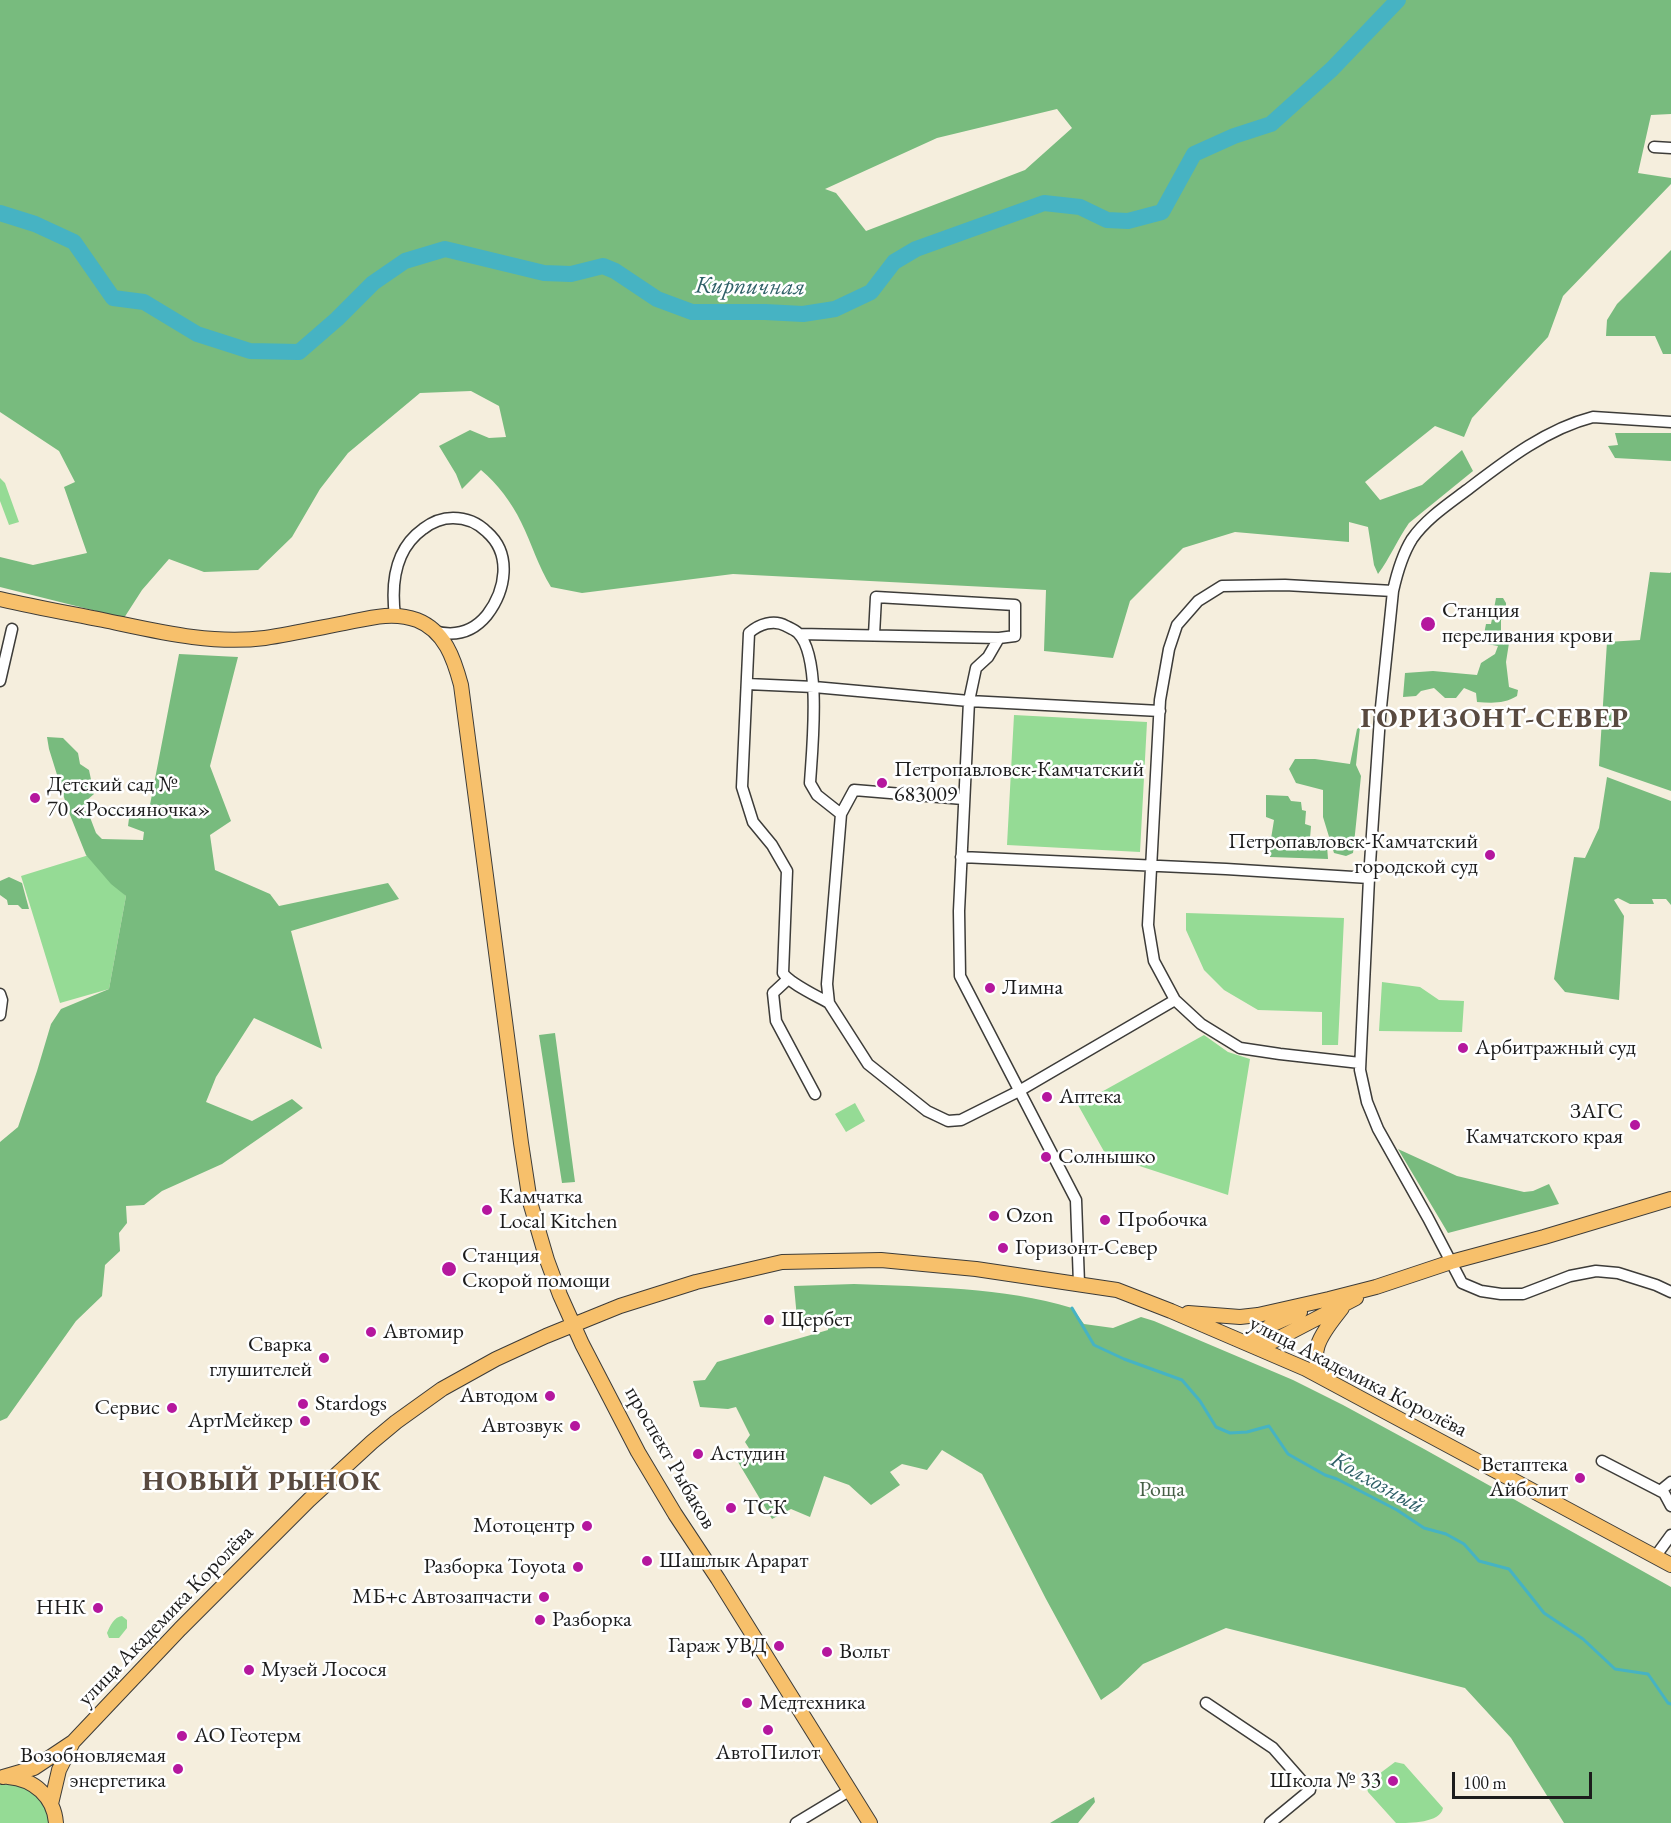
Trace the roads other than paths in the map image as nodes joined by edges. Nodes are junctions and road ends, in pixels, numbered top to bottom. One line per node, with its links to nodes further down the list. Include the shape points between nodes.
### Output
1 (1654, 147): 2 (street)
2 (1671, 148)
3 (1671, 422): 4 (street, via 1593,417 1535,442 1481,479 1422,528 1397,571)
4 (1393, 591): 16 (street, via 1222,586 1198,601 1177,625 1169,649); 21 (street)
5 (0, 599): 6 (main road, via 161,633 224,640 264,638)
6 (395, 616): 8 (main road, via 416,620); 8 (street, via 394,579 407,544 442,519 474,523 490,534 501,552 504,571 499,594 486,616 469,630 449,634)
7 (12, 628): 12 (street)
8 (434, 631): 38 (main road, проспект Рыбаков, via 448,648 461,685 530,1202 547,1260)
9 (799, 633): 10 (street); 13 (street, via 780,622 758,625 749,633); 14 (street, via 808,651)
10 (874, 635): 11 (street); 11 (street, via 876,597 1015,605 1015,636)
11 (999, 638): 15 (street, via 976,668)
12 (0, 681)
13 (747, 684): 14 (street); 22 (street, via 742,787 753,822 787,871 783,973)
14 (814, 687): 15 (street); 18 (street, via 810,783 817,795)
15 (969, 701): 16 (street); 17 (street)
16 (1160, 711): 20 (street)
17 (963, 799): 18 (street, via 854,790); 19 (street)
18 (841, 814): 25 (street, via 827,984)
19 (961, 857): 20 (street); 28 (street, via 960,976)
20 (1152, 865): 21 (street); 24 (street, via 1148,925 1154,962)
21 (1369, 878): 27 (street)
22 (787, 980): 25 (street); 29 (street, via 773,993 776,1021)
23 (0, 994): 26 (street)
24 (1175, 1000): 27 (street, via 1201,1024 1240,1048); 28 (street)
25 (829, 1004): 28 (street, via 868,1064 927,1111 948,1121 961,1120)
26 (0, 1015)
27 (1360, 1063): 31 (street, via 1361,1083 1378,1129)
28 (1019, 1091): 32 (street, via 1076,1200)
29 (815, 1094)
30 (1671, 1199): 31 (main road)
31 (1451, 1262): 33 (main road); 34 (street, via 1462,1283 1501,1294 1523,1294 1596,1270 1618,1273)
32 (1079, 1284): 37 (main road, улица Академика Королёва, via 1116,1290); 38 (main road, улица Академика Королёва, via 881,1260 782,1262 696,1282)
33 (1376, 1287): 35 (main road); 36 (main road)
34 (1671, 1292)
35 (1329, 1299): 37 (main road, via 1240,1317); 39 (main road, via 1271,1325)
36 (1346, 1303): 39 (main road); 40 (main road, via 1322,1335 1316,1353 1323,1374)
37 (1172, 1311): 39 (main road, улица Академика Королёва)
38 (573, 1325): 49 (main road, улица Академика Королёва, via 451,1384 372,1442 294,1514); 51 (main road, проспект Рыбаков, via 638,1452)
39 (1255, 1346): 40 (main road, улица Академика Королёва)
40 (1335, 1384): 46 (main road, улица Академика Королёва)
41 (1602, 1461): 43 (street)
42 (1671, 1482): 43 (street)
43 (1660, 1491): 44 (street)
44 (1671, 1506)
45 (1671, 1535): 46 (street)
46 (1655, 1557): 47 (main road, улица Академика Королёва)
47 (1671, 1565)
48 (1206, 1704): 56 (street, via 1273,1748 1310,1790)
49 (73, 1742): 50 (main road, улица Академика Королёва, via 34,1768); 52 (main road, улица Академика Королёва, via 59,1770)
50 (1, 1776): 52 (main road, via 31,1783)
51 (849, 1791): 54 (street); 55 (main road, проспект Рыбаков)
52 (51, 1804): 53 (main road)
53 (57, 1822)
54 (796, 1823)
55 (870, 1823)
56 (1270, 1823)

